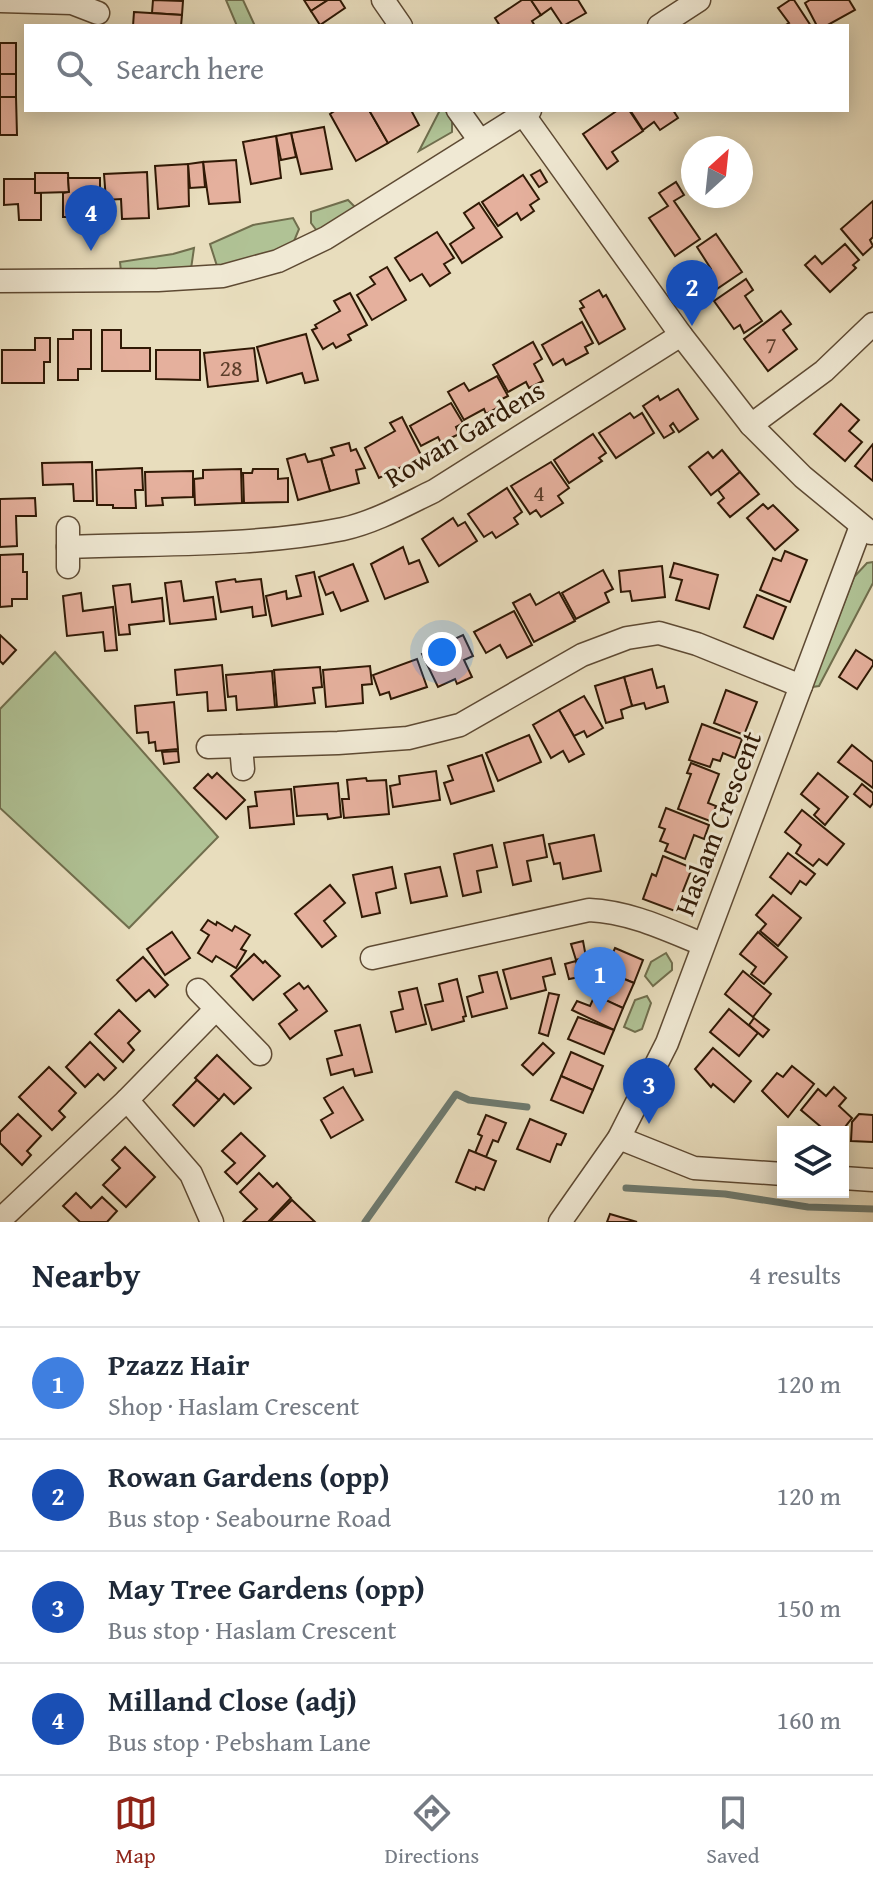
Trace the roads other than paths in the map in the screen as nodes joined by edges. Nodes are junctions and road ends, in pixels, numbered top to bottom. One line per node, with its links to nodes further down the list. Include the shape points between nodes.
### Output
1 (383, 0): 6 (street)
2 (699, 0): 7 (street)
3 (0, 1): 4 (street)
4 (72, 2): 5 (street)
5 (98, 13)
6 (400, 24)
7 (662, 24)
8 (459, 112): 10 (street)
9 (527, 112): 10 (street); 13 (street)
10 (480, 141): 11 (street, via 326,238 278,261 223,276)
11 (0, 281)
12 (873, 324): 14 (street, via 824,371)
13 (681, 335): 14 (street); 16 (street, Rowan Gardens, via 434,491 345,528 263,539)
14 (751, 425): 15 (street)
15 (867, 530): 17 (street, Haslam Crescent)
16 (68, 548)
17 (801, 686): 18 (street, via 659,633 582,655 460,725 408,738 242,757); 19 (street, Haslam Crescent)
18 (208, 747)
19 (702, 944): 20 (street, via 632,916 589,910); 25 (street, Haslam Crescent, via 667,1043)
20 (385, 948)
21 (198, 990): 22 (street)
22 (216, 1009): 23 (street); 24 (street)
23 (260, 1054)
24 (127, 1100): 29 (street); 30 (street, via 191,1174)
25 (619, 1138): 26 (street, via 694,1168); 31 (street, Haslam Crescent)
26 (777, 1174)
27 (849, 1178): 28 (street)
28 (873, 1180)
29 (0, 1220)
30 (212, 1222)
31 (560, 1222)

